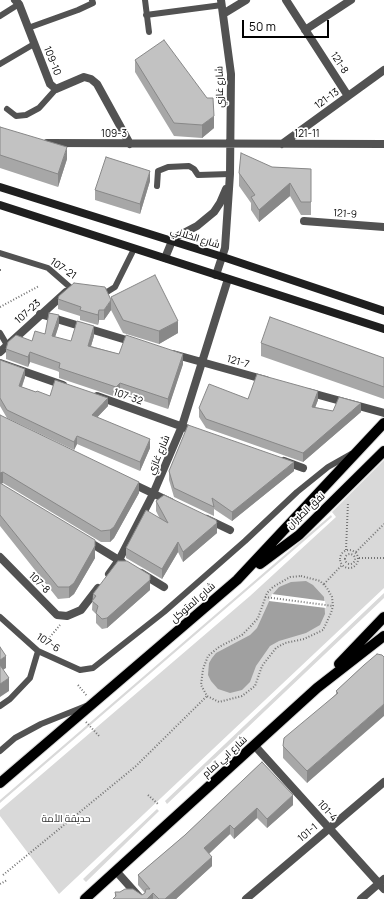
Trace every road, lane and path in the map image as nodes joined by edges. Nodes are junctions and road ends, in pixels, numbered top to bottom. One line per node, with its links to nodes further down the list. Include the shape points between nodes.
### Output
1 (145, 0): 9 (lane)
2 (246, 0): 8 (street)
3 (286, 0): 12 (street, 121-8)
4 (351, 0): 12 (street)
5 (17, 2): 10 (lane); 11 (street, 109-10)
6 (93, 2): 11 (lane)
7 (221, 2): 8 (street, شارع غازي); 9 (lane)
8 (224, 14): 21 (street, شارع غازي, via 231,74)
9 (146, 15): 13 (lane)
10 (0, 16)
11 (28, 28): 14 (street, 109-10)
12 (306, 30): 18 (street, 121-8)
13 (149, 32)
14 (34, 44): 15 (lane); 17 (street, 109-10, via 50,84)
15 (0, 64)
16 (384, 70): 18 (street, 121-13)
17 (56, 89): 19 (lane, via 39,108 26,115 16,116); 22 (street, 109-10, via 84,77 97,84)
18 (348, 96): 23 (street, 121-13)
19 (7, 109)
20 (36, 142): 22 (street, 109-3)
21 (230, 143): 22 (street, 109-3); 23 (street, 121-11); 25 (street, شارع غازي)
22 (130, 144)
23 (282, 144): 24 (street, 121-11)
24 (384, 144)
25 (230, 174): 26 (lane, via 198,175 189,166 168,168 158,171); 31 (street, شارع غازي, via 225,194 214,212 206,220); 34 (street, شارع غازي)
26 (156, 186)
27 (0, 187): 31 (main road, شارع الخلاني)
28 (0, 206): 32 (main road)
29 (304, 221): 30 (street, 121-9)
30 (384, 227)
31 (172, 241): 34 (main road, شارع الخلاني); 35 (street)
32 (134, 249): 35 (main road); 41 (lane, via 115,287 106,292)
33 (0, 253): 39 (lane, 107-21, via 48,268)
34 (223, 257): 36 (street, شارع غازي); 43 (main road, شارع الخلاني)
35 (165, 258): 36 (main road)
36 (216, 275): 37 (main road)
37 (228, 279): 45 (main road); 51 (street, شارع غازي)
38 (39, 286): 42 (path)
39 (71, 288): 40 (lane, 107-21); 44 (street, 107-23)
40 (83, 288)
41 (94, 290)
42 (0, 307)
43 (384, 311)
44 (40, 314): 47 (street, 107-23); 48 (street)
45 (384, 329)
46 (0, 333): 47 (lane)
47 (7, 345): 50 (street, 107-23)
48 (143, 345)
49 (165, 351): 51 (street, 121-7)
50 (0, 352)
51 (202, 362): 53 (street, 121-7); 59 (street, شارع غازي)
52 (0, 363): 54 (street)
53 (278, 383)
54 (73, 388)
55 (301, 390): 57 (street)
56 (87, 393): 59 (street, 107-32)
57 (384, 413)
58 (384, 423): 61 (main road, شارع المتوكل)
59 (182, 426): 60 (street, 107-32); 66 (street, شارع غازي)
60 (197, 431)
61 (361, 448): 81 (main road, شارع المتوكل); 90 (lane, 107-6, via 328,467 297,492 170,607 93,668 80,670)
62 (384, 451): 81 (main road, نفق الطيران, via 298,535)
63 (272, 457): 64 (street)
64 (303, 468)
65 (125, 480): 66 (street)
66 (153, 494): 68 (street); 78 (street, شارع غازي)
67 (348, 502): 73 (path)
68 (181, 507)
69 (202, 517): 71 (street)
70 (384, 524): 74 (path)
71 (230, 530)
72 (79, 536): 78 (street)
73 (346, 550): 74 (path); 80 (path, via 341,556)
74 (356, 552): 76 (path)
75 (0, 557): 86 (street, 107-8, via 58,615)
76 (359, 558): 77 (path); 80 (path, via 355,566)
77 (384, 558)
78 (119, 560): 83 (street); 86 (street, شارع غازي, via 81,610)
79 (348, 564): 79 (path, via 354,561 351,554 344,557)
80 (343, 565): 82 (path)
81 (237, 580): 94 (main road, شارع المتوكل)
82 (324, 584): 84 (path, via 311,577 290,577 273,587); 85 (path, via 332,597)
83 (164, 587)
84 (265, 597): 85 (path); 93 (path, via 258,618 250,628 242,635 219,646 208,656 201,685)
85 (333, 606): 93 (path, via 323,630 304,639 285,643 269,655 259,672 255,686 248,693 219,702)
86 (67, 616): 90 (path)
87 (0, 617): 90 (lane, 107-6)
88 (384, 617): 92 (main road)
89 (384, 637): 92 (main road, شارع ابي تمام)
90 (38, 651): 95 (lane, via 30,678)
91 (78, 685): 94 (path)
92 (317, 688): 98 (main road, شارع ابي تمام)
93 (207, 696): 106 (path, via 136,766)
94 (93, 703): 99 (lane, via 40,724 15,738); 101 (main road, شارع المتوكل)
95 (0, 706)
96 (92, 728): 97 (path)
97 (100, 738)
98 (254, 746): 104 (street, 101-4); 105 (main road, شارع ابي تمام)
99 (0, 751)
100 (384, 782): 104 (street, 101-1)
101 (0, 783)
102 (148, 795): 103 (path)
103 (158, 804)
104 (329, 828): 109 (street, 101-4); 112 (street, 101-1)
105 (116, 871): 110 (main road, شارع ابي تمام); 111 (street)
106 (4, 875)
107 (7, 880): 108 (path)
108 (0, 884)
109 (382, 884): 113 (street)
110 (85, 899)
111 (141, 899)
112 (246, 899)
113 (361, 899)

